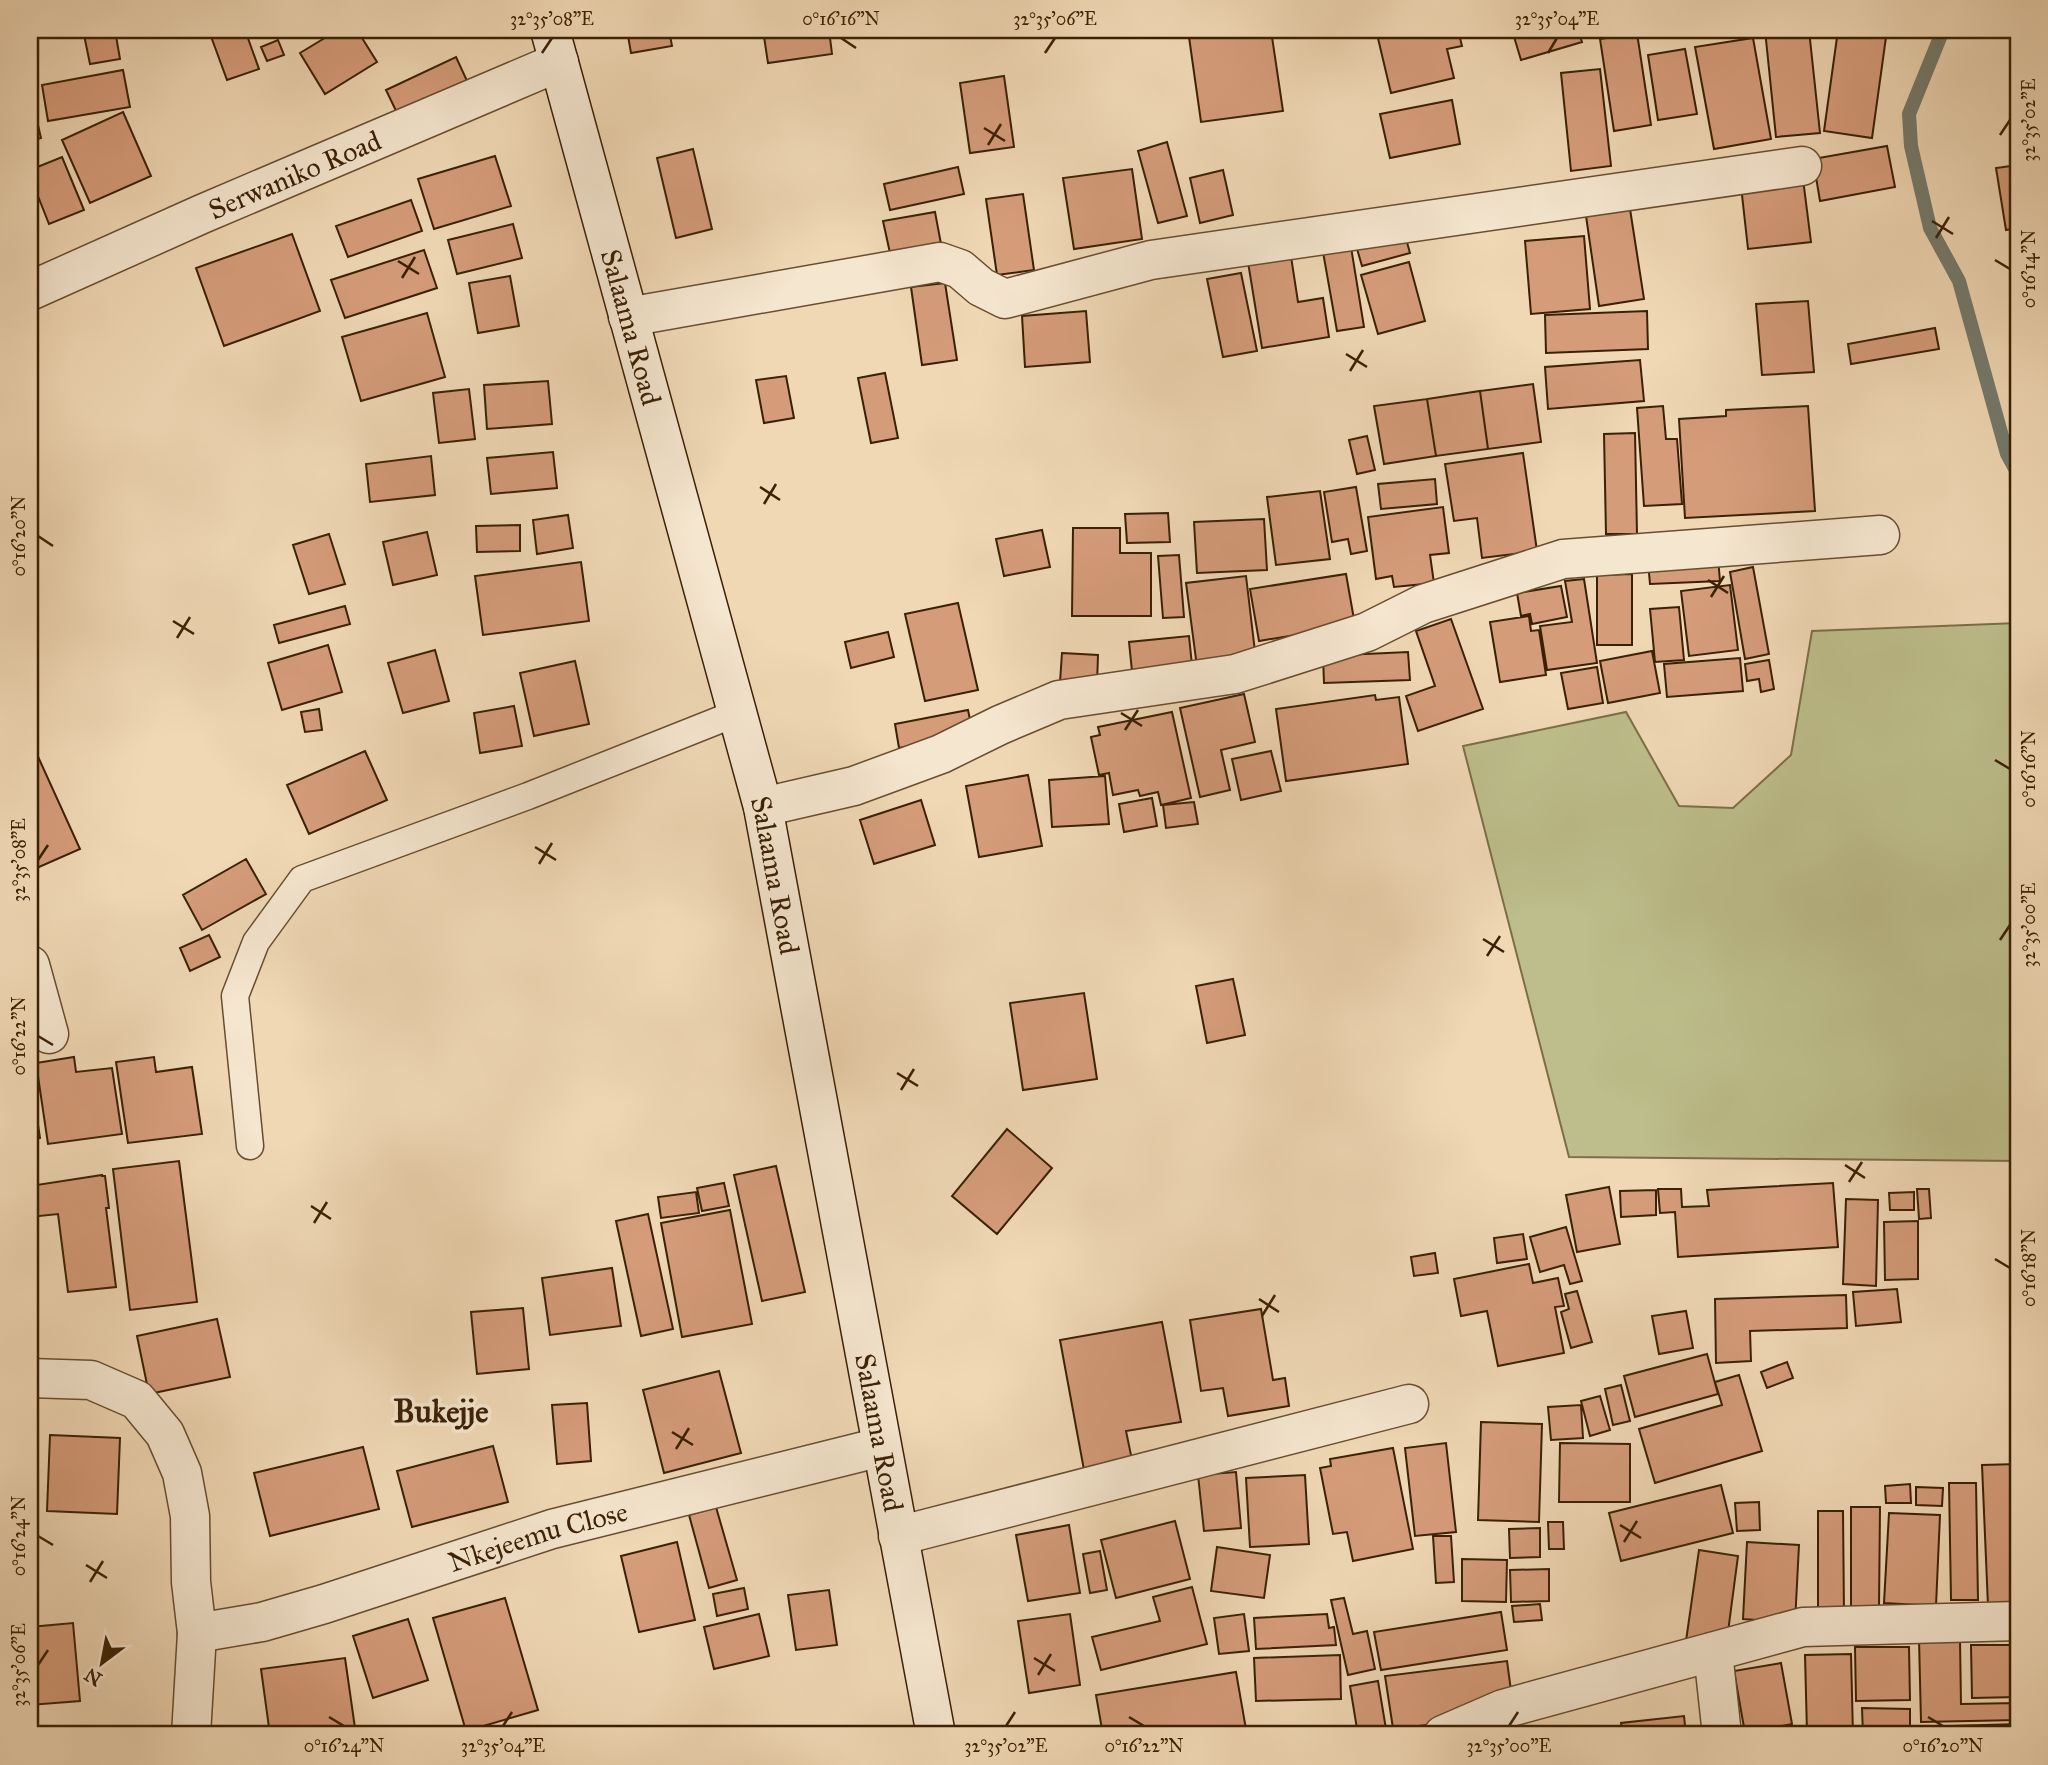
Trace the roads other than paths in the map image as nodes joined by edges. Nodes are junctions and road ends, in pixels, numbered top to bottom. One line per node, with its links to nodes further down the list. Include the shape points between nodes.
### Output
1 (555, 46): 3 (street, Serwaniko Road, via 202,214); 4 (street, Salaama Road)
2 (1802, 166): 4 (street, via 1151,260 1005,299 960,269 940,262)
3 (30, 290)
4 (628, 317): 6 (street, Salaama Road)
5 (1880, 535): 7 (street, via 1563,559 1423,604 1367,632 1235,674 1059,700 941,754 854,786)
6 (737, 712): 7 (street, Salaama Road); 10 (lane, via 528,796 302,879 256,942 234,996)
7 (763, 807): 13 (street, Salaama Road)
8 (30, 965): 9 (street)
9 (49, 1034)
10 (250, 1146)
11 (30, 1378): 16 (street, via 91,1380 137,1400 166,1434 182,1473 190,1516)
12 (1409, 1404): 14 (street)
13 (881, 1447): 14 (street, Salaama Road); 16 (street, Nkejeemu Close, via 552,1529 312,1608)
14 (898, 1536): 19 (street, Salaama Road)
15 (2018, 1621): 17 (street, via 1803,1627)
16 (197, 1633): 18 (street)
17 (1713, 1653): 20 (street, via 1503,1709); 21 (street)
18 (191, 1735)
19 (936, 1735)
20 (1443, 1735)
21 (1722, 1735)

